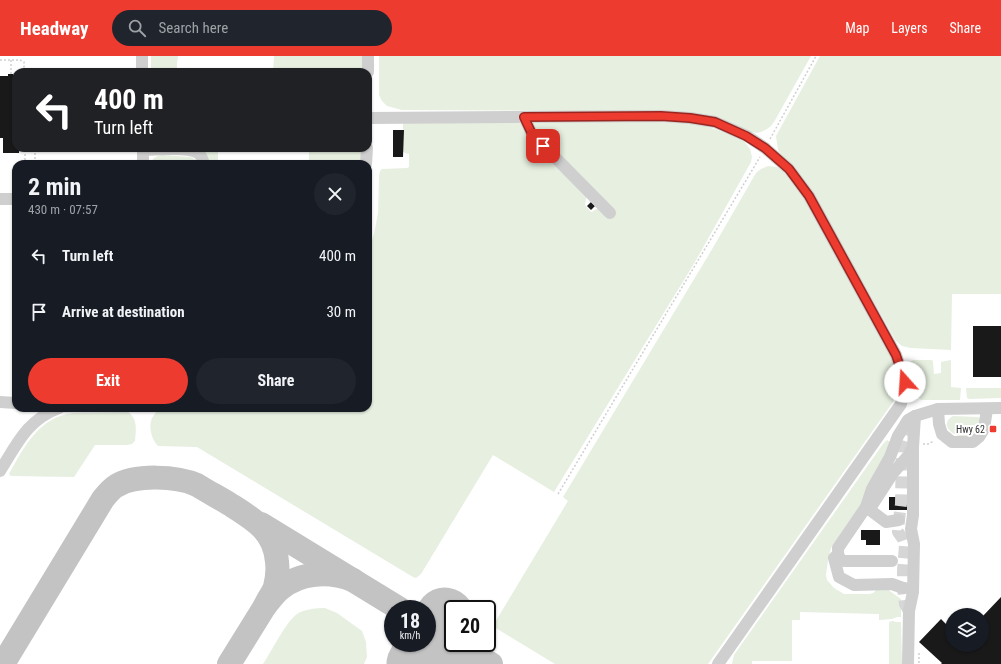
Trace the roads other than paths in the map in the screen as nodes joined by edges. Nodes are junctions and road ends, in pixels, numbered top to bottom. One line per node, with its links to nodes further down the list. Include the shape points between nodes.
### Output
1 (142, 56): 3 (street)
2 (368, 56): 4 (street)
3 (142, 68)
4 (368, 68)
5 (524, 117): 6 (street); 11 (street, via 532,134); 26 (street, via 690,118 715,122 765,148 789,169 809,196 896,355 905,382 901,404)
6 (372, 118)
7 (196, 152): 8 (street)
8 (203, 160)
9 (0, 199): 10 (street)
10 (12, 199)
11 (610, 213)
12 (0, 402): 13 (street)
13 (12, 402)
14 (1001, 408): 16 (street)
15 (938, 409): 16 (street); 16 (street, via 942,434 952,442 973,442 979,437 984,429); 18 (street)
16 (987, 409)
17 (50, 412): 20 (street, via 34,422 24,433)
18 (915, 416): 19 (street); 21 (street, via 908,420 898,436 890,458 872,489)
19 (913, 447): 21 (street); 29 (street, via 913,592 909,611)
20 (0, 471)
21 (868, 509): 22 (street, via 886,522); 23 (street, via 842,542)
22 (898, 520)
23 (838, 554): 24 (street, via 844,561); 25 (street, via 834,558 839,577 854,585 892,584)
24 (892, 561)
25 (903, 588)
26 (729, 648): 27 (street); 28 (street)
27 (718, 664)
28 (729, 664)
29 (908, 664)

